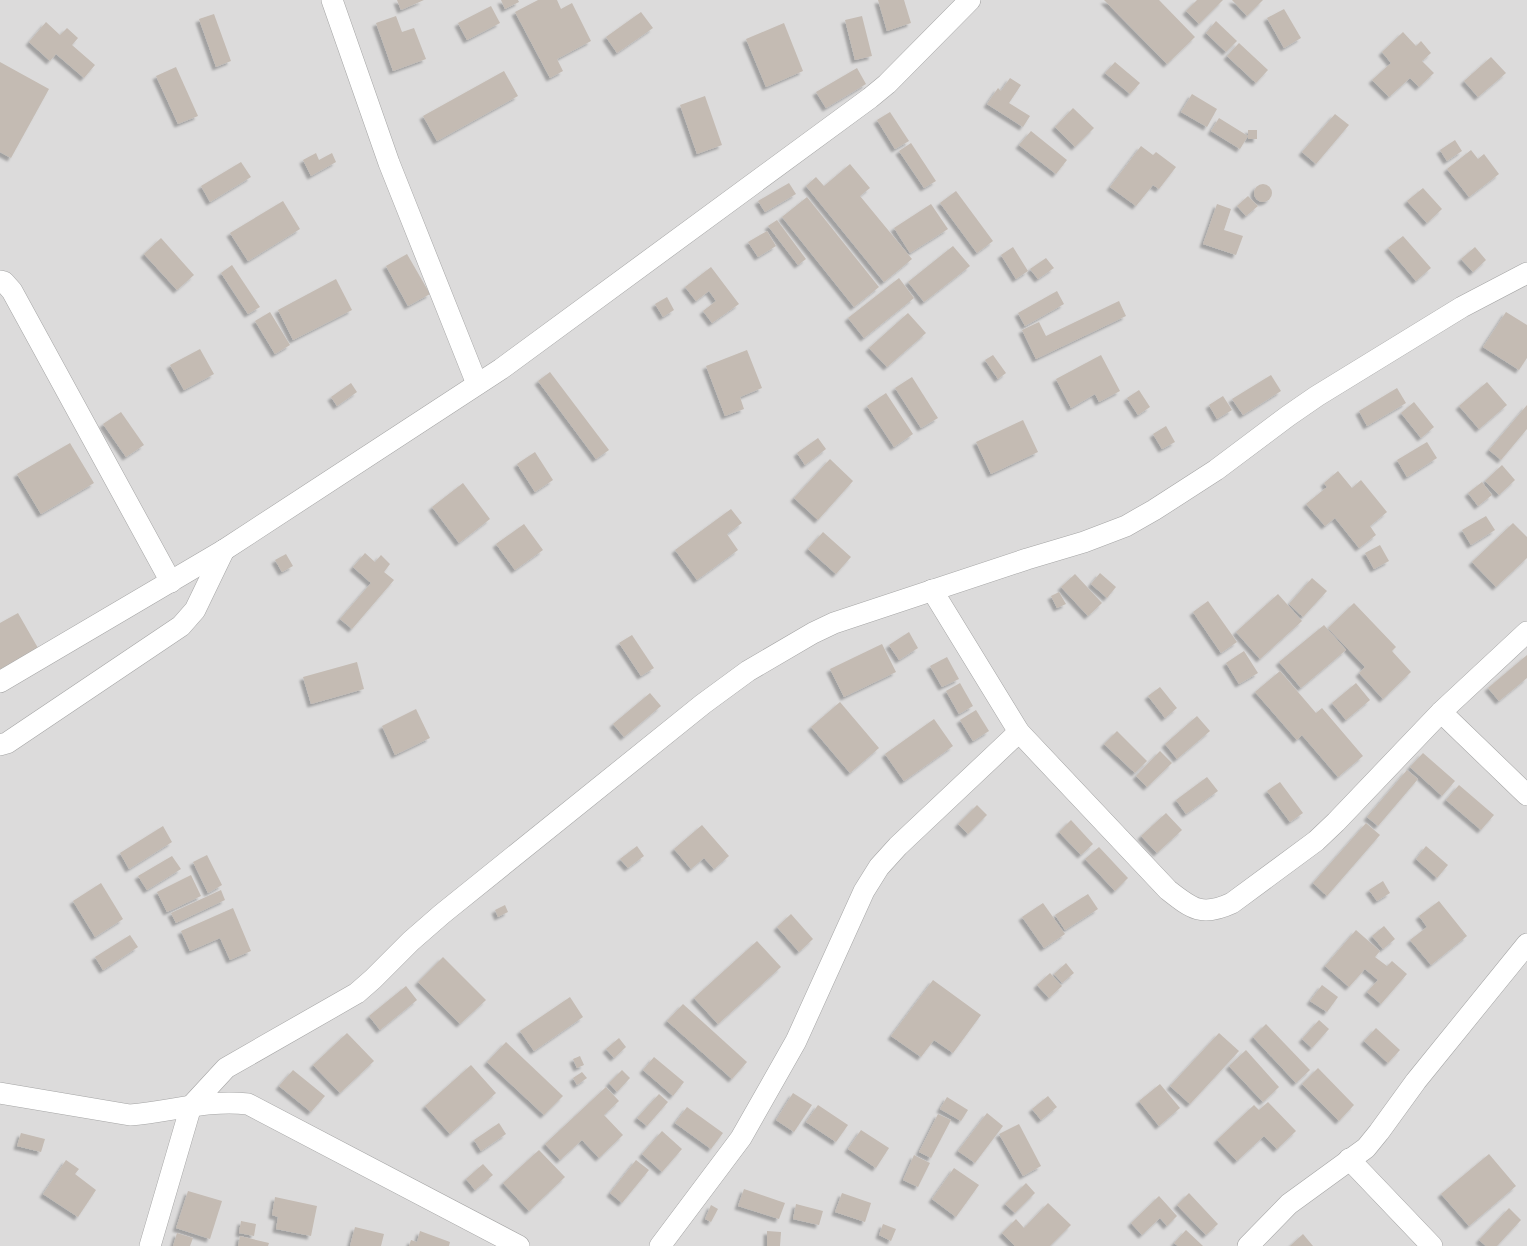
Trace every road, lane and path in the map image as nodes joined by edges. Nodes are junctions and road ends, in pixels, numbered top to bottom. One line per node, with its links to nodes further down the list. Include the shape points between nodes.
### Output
1 (332, 0): 5 (street, via 389,163)
2 (970, 0): 5 (street, via 870,98)
3 (1524, 279): 8 (street, via 1462,308 1317,396 1211,474 1126,526 1084,542)
4 (0, 280): 7 (street, via 12,291)
5 (477, 384): 6 (street)
6 (224, 550): 7 (street); 13 (street, via 194,610 180,626)
7 (171, 582): 10 (street)
8 (932, 590): 12 (street); 17 (street, via 834,623 748,670 442,914 357,993 226,1068)
9 (1527, 632): 11 (street)
10 (0, 682)
11 (1441, 712): 12 (street, via 1316,841 1232,903 1208,911 1194,908 1168,890); 14 (street)
12 (1019, 732): 21 (street, via 879,867 864,891 796,1041 741,1138)
13 (0, 745)
14 (1527, 795)
15 (1527, 944): 18 (street, via 1416,1081 1366,1148)
16 (0, 1093): 17 (street, via 130,1115)
17 (191, 1106): 19 (street); 20 (street, via 232,1102 248,1104)
18 (1349, 1160): 22 (street, via 1289,1204); 23 (street)
19 (150, 1246)
20 (519, 1246)
21 (660, 1246)
22 (1248, 1246)
23 (1432, 1246)

